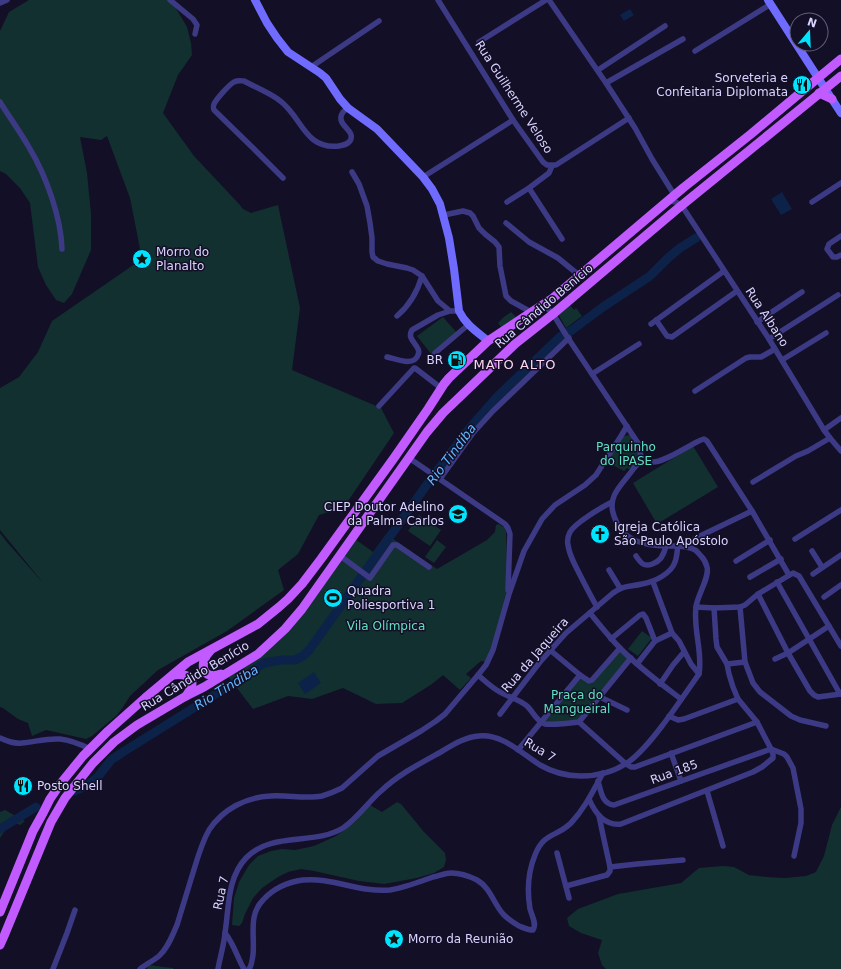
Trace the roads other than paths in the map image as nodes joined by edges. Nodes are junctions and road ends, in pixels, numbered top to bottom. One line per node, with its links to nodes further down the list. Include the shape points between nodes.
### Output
1 (7, 0): 8 (street)
2 (170, 0): 11 (street, via 193,19 197,25)
3 (255, 0): 16 (street, via 267,23 288,52)
4 (438, 0): 27 (street, Rua Guilherme Veloso)
5 (546, 0): 13 (street)
6 (549, 0): 17 (street)
7 (769, 2): 14 (street); 19 (street)
8 (0, 3)
9 (379, 21): 16 (street)
10 (665, 26): 17 (street)
11 (196, 34)
12 (683, 39): 20 (street)
13 (480, 42)
14 (695, 51)
15 (841, 59): 19 (main road, Rua Cândido Benício)
16 (311, 67): 24 (street, via 326,78)
17 (598, 70): 20 (street)
18 (841, 76): 21 (main road, Rua Cândido Benício)
19 (818, 78): 21 (street); 34 (main road, Rua Cândido Benício)
20 (606, 83): 26 (street)
21 (822, 91): 22 (main road); 37 (main road, Rua Cândido Benício)
22 (832, 99): 25 (street)
23 (0, 102): 42 (street, via 31,150 40,169 58,216)
24 (348, 108): 30 (street, via 378,129); 31 (street, via 340,118 350,133 349,142 333,146 320,144 309,136 280,100 244,81 235,81 230,85 215,103 214,110)
25 (841, 113)
26 (629, 118): 28 (street, Rua Guilherme Veloso); 34 (street)
27 (513, 120): 28 (street, Rua Guilherme Veloso, via 543,162); 30 (street)
28 (552, 166): 33 (street, via 549,173)
29 (352, 172): 45 (street, via 367,206 373,257 387,264 413,270)
30 (423, 177): 38 (street, via 432,189)
31 (283, 178)
32 (841, 183): 36 (street)
33 (529, 188): 35 (street); 41 (street)
34 (672, 198): 37 (street); 46 (main road, Rua Cândido Benício)
35 (507, 202)
36 (812, 202)
37 (682, 206): 44 (street, Rua Albano); 54 (main road, Rua Cândido Benício)
38 (444, 215): 52 (street); 53 (street, via 463,211 473,216 479,228 499,247 506,296)
39 (506, 223): 46 (street, via 529,242 558,258)
40 (841, 236): 43 (street, via 829,244 827,249 833,257)
41 (562, 239)
42 (62, 248)
43 (841, 255)
44 (724, 271): 47 (street, Rua Albano); 56 (street)
45 (422, 276): 51 (street, via 438,301); 55 (street, via 414,297 406,309)
46 (580, 276): 50 (main road, Rua Cândido Benício)
47 (737, 291): 56 (street, via 672,337 668,336); 57 (street, Rua Albano)
48 (802, 292): 57 (street)
49 (838, 295): 62 (street)
50 (542, 306): 53 (main road, Rua Cândido Benício); 54 (street)
51 (450, 311): 52 (street); 67 (street, via 412,330 410,337 419,350 416,360 407,362)
52 (459, 311): 59 (street)
53 (531, 312): 63 (main road, Rua Cândido Benício)
54 (554, 314): 61 (street); 79 (main road, Rua Cândido Benício, via 515,344 443,413)
55 (397, 316)
56 (656, 320): 58 (street)
57 (757, 322): 62 (street, Rua Albano)
58 (651, 324)
59 (468, 325): 63 (street); 66 (street)
60 (826, 332): 68 (street)
61 (566, 335): 69 (street); 80 (street, via 478,427)
62 (769, 339): 65 (street, Rua Albano)
63 (488, 340): 70 (main road, Rua Cândido Benício)
64 (639, 344): 69 (street)
65 (775, 349): 68 (street, Rua Albano); 71 (street, via 761,357 746,358)
66 (435, 353)
67 (387, 357)
68 (782, 360): 75 (street, Rua Albano)
69 (592, 374): 74 (street)
70 (441, 388): 72 (street, via 414,368); 121 (main road, Rua Cândido Benício, via 394,458 302,584 258,624)
71 (695, 391)
72 (379, 406)
73 (841, 418): 75 (street)
74 (627, 426): 78 (street, via 638,443); 107 (street, via 596,475 555,505 542,519 524,551)
75 (824, 430): 76 (street, Rua Albano)
76 (830, 438): 77 (street, Rua Albano); 81 (street)
77 (841, 451)
78 (641, 457): 82 (street, via 615,493); 83 (street, via 654,463 701,440 707,441)
79 (409, 458): 80 (street); 91 (main road, Rua Cândido Benício)
80 (437, 476): 107 (street, via 508,528)
81 (753, 482)
82 (612, 502): 87 (street, via 617,526 622,532 640,543); 109 (street, via 575,526 568,540 570,555)
83 (752, 510): 86 (street); 89 (street, via 700,536)
84 (841, 510): 85 (street)
85 (794, 539)
86 (770, 540): 94 (street); 95 (street)
87 (666, 546): 88 (street); 93 (street, via 659,561 654,564 644,565)
88 (678, 546): 89 (street); 102 (street, Rua da Jaqueira, via 675,563 670,570)
89 (687, 546): 110 (street, via 696,550 708,567)
90 (812, 551): 97 (street)
91 (339, 555): 96 (street, via 370,578 393,545 397,545); 130 (main road, Rua Cândido Benício, via 285,629 258,654)
92 (841, 555): 97 (street)
93 (636, 556)
94 (781, 559): 99 (street); 101 (street)
95 (736, 561)
96 (429, 567)
97 (822, 567): 100 (street)
98 (609, 570): 105 (street)
99 (791, 574): 103 (street); 114 (street, via 799,576)
100 (813, 574)
101 (750, 577)
102 (653, 582): 105 (street, Rua da Jaqueira); 115 (street)
103 (777, 582): 106 (street); 117 (street)
104 (841, 586): 108 (street)
105 (620, 588): 109 (street, Rua da Jaqueira)
106 (758, 594): 111 (street); 124 (street)
107 (508, 597): 133 (street, via 493,650)
108 (824, 597)
109 (596, 607): 113 (street, Rua da Jaqueira)
110 (696, 607): 112 (street); 132 (street)
111 (740, 607): 112 (street); 127 (street)
112 (714, 608): 129 (street, via 717,647)
113 (590, 613): 116 (street); 122 (street, Rua da Jaqueira)
114 (829, 626): 117 (street); 119 (street)
115 (672, 633): 118 (street); 123 (street)
116 (611, 639): 118 (street, via 642,614); 120 (street)
117 (809, 639): 124 (street); 136 (street)
118 (655, 641): 128 (street)
119 (841, 646)
120 (620, 648): 125 (street); 134 (street, via 592,680 589,681)
121 (211, 650): 130 (main road, via 204,660 206,673 216,676); 131 (main road, Rua Cândido Benício, via 188,662)
122 (550, 650): 134 (street); 138 (street, Rua da Jaqueira)
123 (684, 652): 132 (street); 135 (street)
124 (788, 653): 126 (street); 136 (street, via 814,695 818,697)
125 (631, 658): 128 (street); 139 (street)
126 (775, 659)
127 (745, 662): 129 (street); 148 (street, via 760,692 796,718)
128 (637, 664): 135 (street)
129 (727, 664): 141 (street)
130 (233, 669): 137 (main road, Rua Cândido Benício)
131 (173, 674): 137 (main road, via 186,675 191,679 193,683); 150 (main road, Rua Cândido Benício)
132 (699, 674): 140 (street, Rua 7)
133 (478, 675): 138 (street, via 500,692); 173 (street, via 445,714 378,756 342,788 315,797 261,797 239,804 219,818 203,843 172,938 158,957)
134 (580, 675): 145 (street)
135 (660, 684): 140 (street)
136 (840, 694)
137 (186, 696): 171 (main road, Rua Cândido Benício, via 114,742 93,762 65,798 51,822)
138 (513, 697): 143 (street, Rua da Jaqueira); 145 (street, via 528,707)
139 (600, 697): 142 (street); 146 (street)
140 (681, 699): 144 (street, Rua 7)
141 (738, 699): 144 (street, via 684,719 678,720); 147 (street)
142 (627, 710)
143 (500, 714)
144 (669, 716): 154 (street, Rua 7, via 646,746)
145 (541, 722): 146 (street); 152 (street)
146 (579, 722): 154 (street)
147 (757, 722): 151 (street); 153 (street)
148 (826, 726)
149 (0, 738): 150 (street, via 22,743 58,739)
150 (90, 749): 168 (main road, Rua Cândido Benício, via 61,783 42,813)
151 (771, 749): 156 (street, Rua 185); 158 (street, via 773,758 762,767); 163 (street, via 787,757 793,768 801,809 801,823)
152 (518, 750): 155 (street, Rua 7, via 556,772 572,776); 170 (street, Rua 7, via 497,737 486,735 466,739 392,781 344,827 335,832 278,841 255,850 238,869 233,881)
153 (671, 753): 154 (street, via 635,767); 156 (street)
154 (626, 764): 155 (street, Rua 7)
155 (602, 773): 157 (street)
156 (681, 781): 157 (street, Rua 185, via 614,805 609,805 605,800)
157 (598, 782): 159 (street)
158 (707, 791): 160 (street, via 621,824 612,824); 161 (street)
159 (589, 799): 160 (street); 176 (street, via 570,824 542,842 535,855 528,885 529,903 535,925 533,930 513,922 504,915 481,883 460,874 449,873 390,890 364,889 328,881 295,881 276,889 258,906 254,917 252,963)
160 (599, 816): 165 (street)
161 (723, 846)
162 (557, 853): 166 (street)
163 (794, 856)
164 (682, 860): 165 (street)
165 (610, 867): 166 (street, via 607,874)
166 (566, 886): 167 (street)
167 (569, 898)
168 (0, 910)
169 (75, 910): 172 (street)
170 (225, 933): 174 (street, Rua 7); 175 (street)
171 (0, 945)
172 (53, 969)
173 (140, 969)
174 (218, 969)
175 (244, 969)
176 (249, 969)

